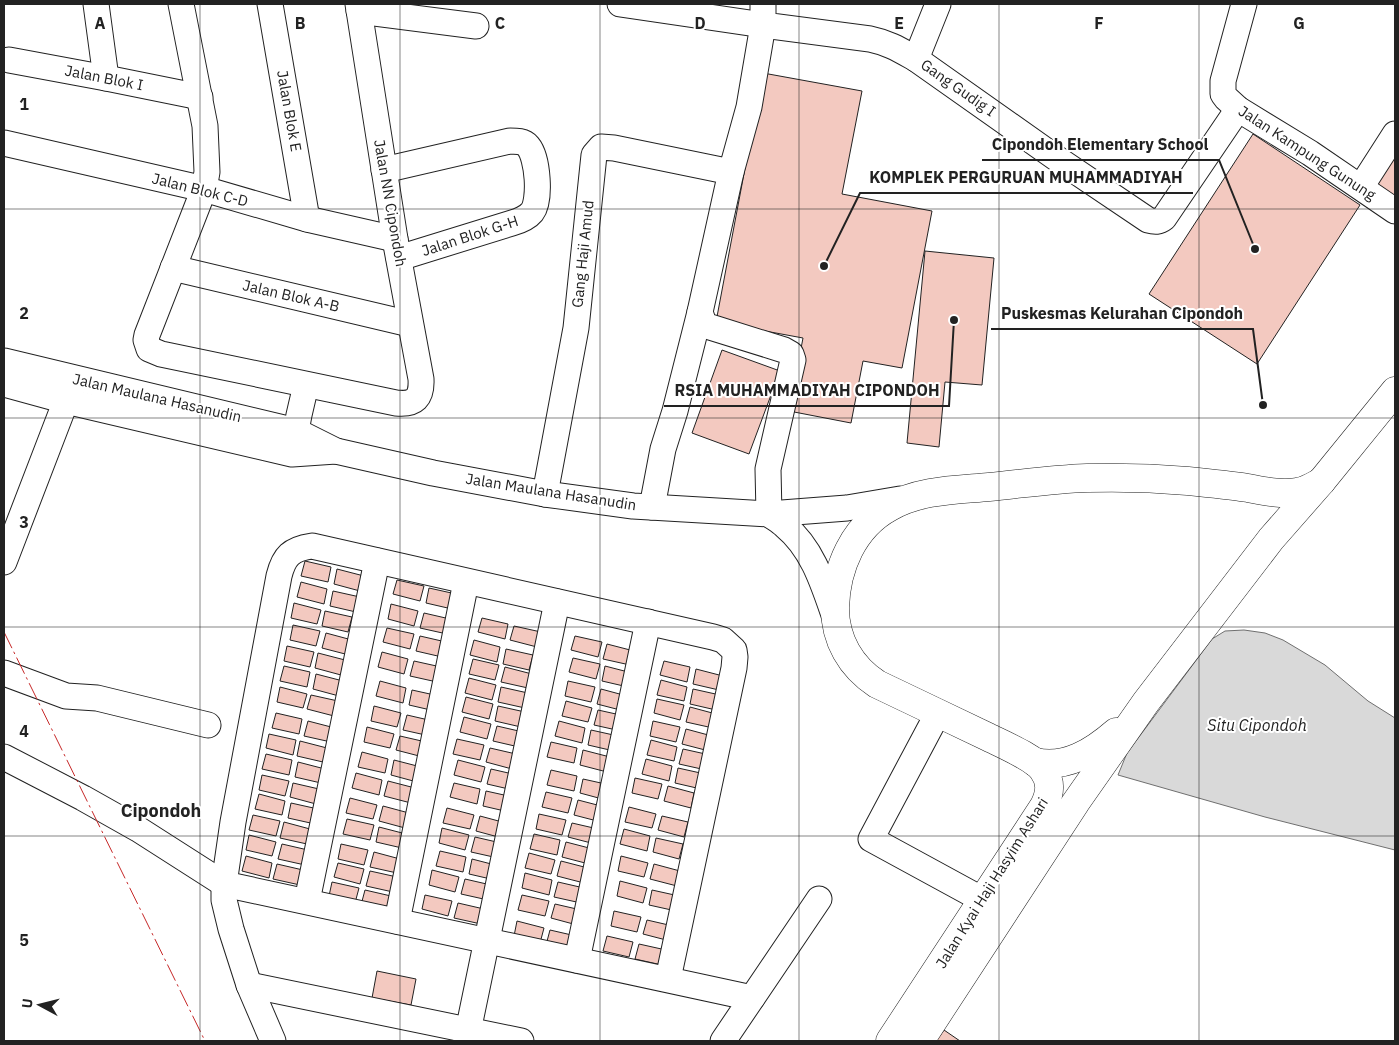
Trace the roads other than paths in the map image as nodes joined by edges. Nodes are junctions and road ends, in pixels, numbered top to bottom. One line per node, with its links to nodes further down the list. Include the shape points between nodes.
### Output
1 (96, 4): 12 (street)
2 (181, 4): 13 (street)
3 (270, 4): 22 (street, Jalan Blok E)
4 (620, 4): 8 (street, Gang Gudig I)
5 (938, 4): 10 (street)
6 (1244, 4): 14 (street, Jalan Kampung Gunung, via 1222,81 1223,94)
7 (359, 7): 9 (street); 17 (street, Jalan NN Cipondoh)
8 (763, 14): 10 (street, Gang Gudig I, via 870,38); 18 (street, via 749,106)
9 (476, 26)
10 (916, 59): 14 (street, Gang Gudig I, via 1059,160 1154,222 1164,218)
11 (9, 60): 12 (street, Jalan Blok I)
12 (106, 78): 13 (street, Jalan Blok I)
13 (200, 97): 20 (street, via 206,148)
14 (1238, 109): 19 (street, Jalan Kampung Gunung)
15 (1395, 134): 19 (street)
16 (4, 142): 20 (street, Jalan Blok C-D)
17 (384, 170): 23 (street, Jalan NN Cipondoh); 23 (street, Jalan Blok G-H, via 510,141 529,147 536,171 536,203 528,217 512,224)
18 (731, 172): 25 (street); 34 (street, Gang Haji Amud, via 614,148 601,147 594,155 576,328)
19 (1361, 187): 21 (street, Jalan Kampung Gunung)
20 (204, 189): 22 (street, Jalan Blok C-D); 24 (street)
21 (1395, 211)
22 (307, 219): 23 (street, Jalan Blok C-D)
23 (397, 248): 26 (street, Jalan NN Cipondoh)
24 (173, 268): 26 (street, Jalan Blok A-B); 29 (street, via 147,335 149,349)
25 (700, 312): 37 (street, via 663,449); 38 (street, via 707,326 791,354 793,360 768,469)
26 (410, 324): 29 (street, Jalan NN Cipondoh, via 421,379 420,394 409,404)
27 (4, 361): 31 (street, Jalan Maulana Hasanudin)
28 (4, 384): 31 (street, Jalan Maulana Hasanudin)
29 (306, 385): 32 (street)
30 (1395, 391): 33 (main road, Jalan Kyai Haji Hasyim Ashari)
31 (68, 397): 32 (street, Jalan Maulana Hasanudin); 41 (street)
32 (294, 442): 34 (street, Jalan Maulana Hasanudin, via 433,473)
33 (1321, 482): 35 (main road, Jalan Kyai Haji Hasyim Ashari, via 1296,493); 39 (main road, Jalan Kyai Haji Hasyim Ashari)
34 (546, 488): 37 (street, Jalan Maulana Hasanudin)
35 (1265, 491): 36 (main road, Jalan Kyai Haji Hasyim Ashari, via 1189,481 1109,477); 39 (main road, via 1277,513)
36 (919, 495): 38 (street, Jalan Maulana Hasanudin, via 872,505); 45 (main road, Jalan Kyai Haji Hasyim Ashari, via 888,508 855,539 838,578)
37 (652, 507): 38 (street, Jalan Maulana Hasanudin)
38 (769, 514): 45 (street, via 786,526 806,550 822,579)
39 (1271, 539): 47 (main road, Jalan Kyai Haji Hasyim Ashari)
40 (377, 561): 42 (street); 52 (street, via 312,546 289,554 282,566); 55 (street)
41 (4, 562)
42 (466, 582): 43 (street); 56 (street)
43 (557, 602): 44 (street); 57 (street)
44 (648, 622): 58 (street); 59 (street, via 724,640 734,650 735,657)
45 (837, 622): 48 (main road, Jalan Kyai Haji Hasyim Ashari, via 842,645 860,671 877,684)
46 (4, 673): 49 (street, via 66,696 97,698)
47 (1146, 702): 51 (main road, via 1111,736 1076,760 1055,764); 67 (main road, Jalan Kyai Haji Hasyim Ashari, via 1076,802)
48 (938, 713): 51 (main road, Jalan Kyai Haji Hasyim Ashari); 54 (street, via 871,838)
49 (208, 725)
50 (4, 757): 52 (street, via 130,825)
51 (1035, 762): 54 (main road, Jalan Kyai Haji Hasyim Ashari, via 1048,779 1047,800)
52 (224, 884): 55 (street); 60 (street, via 231,929)
53 (819, 899): 61 (street)
54 (983, 900): 66 (main road, Jalan Kyai Haji Hasyim Ashari)
55 (307, 901): 56 (street)
56 (398, 921): 57 (street)
57 (487, 940): 58 (street); 62 (street)
58 (577, 960): 59 (street)
59 (668, 979): 61 (street)
60 (249, 985): 62 (street); 63 (street)
61 (752, 998): 65 (street)
62 (467, 1036): 64 (street)
63 (273, 1041)
64 (521, 1041)
65 (723, 1041)
66 (890, 1041)
67 (920, 1041)

